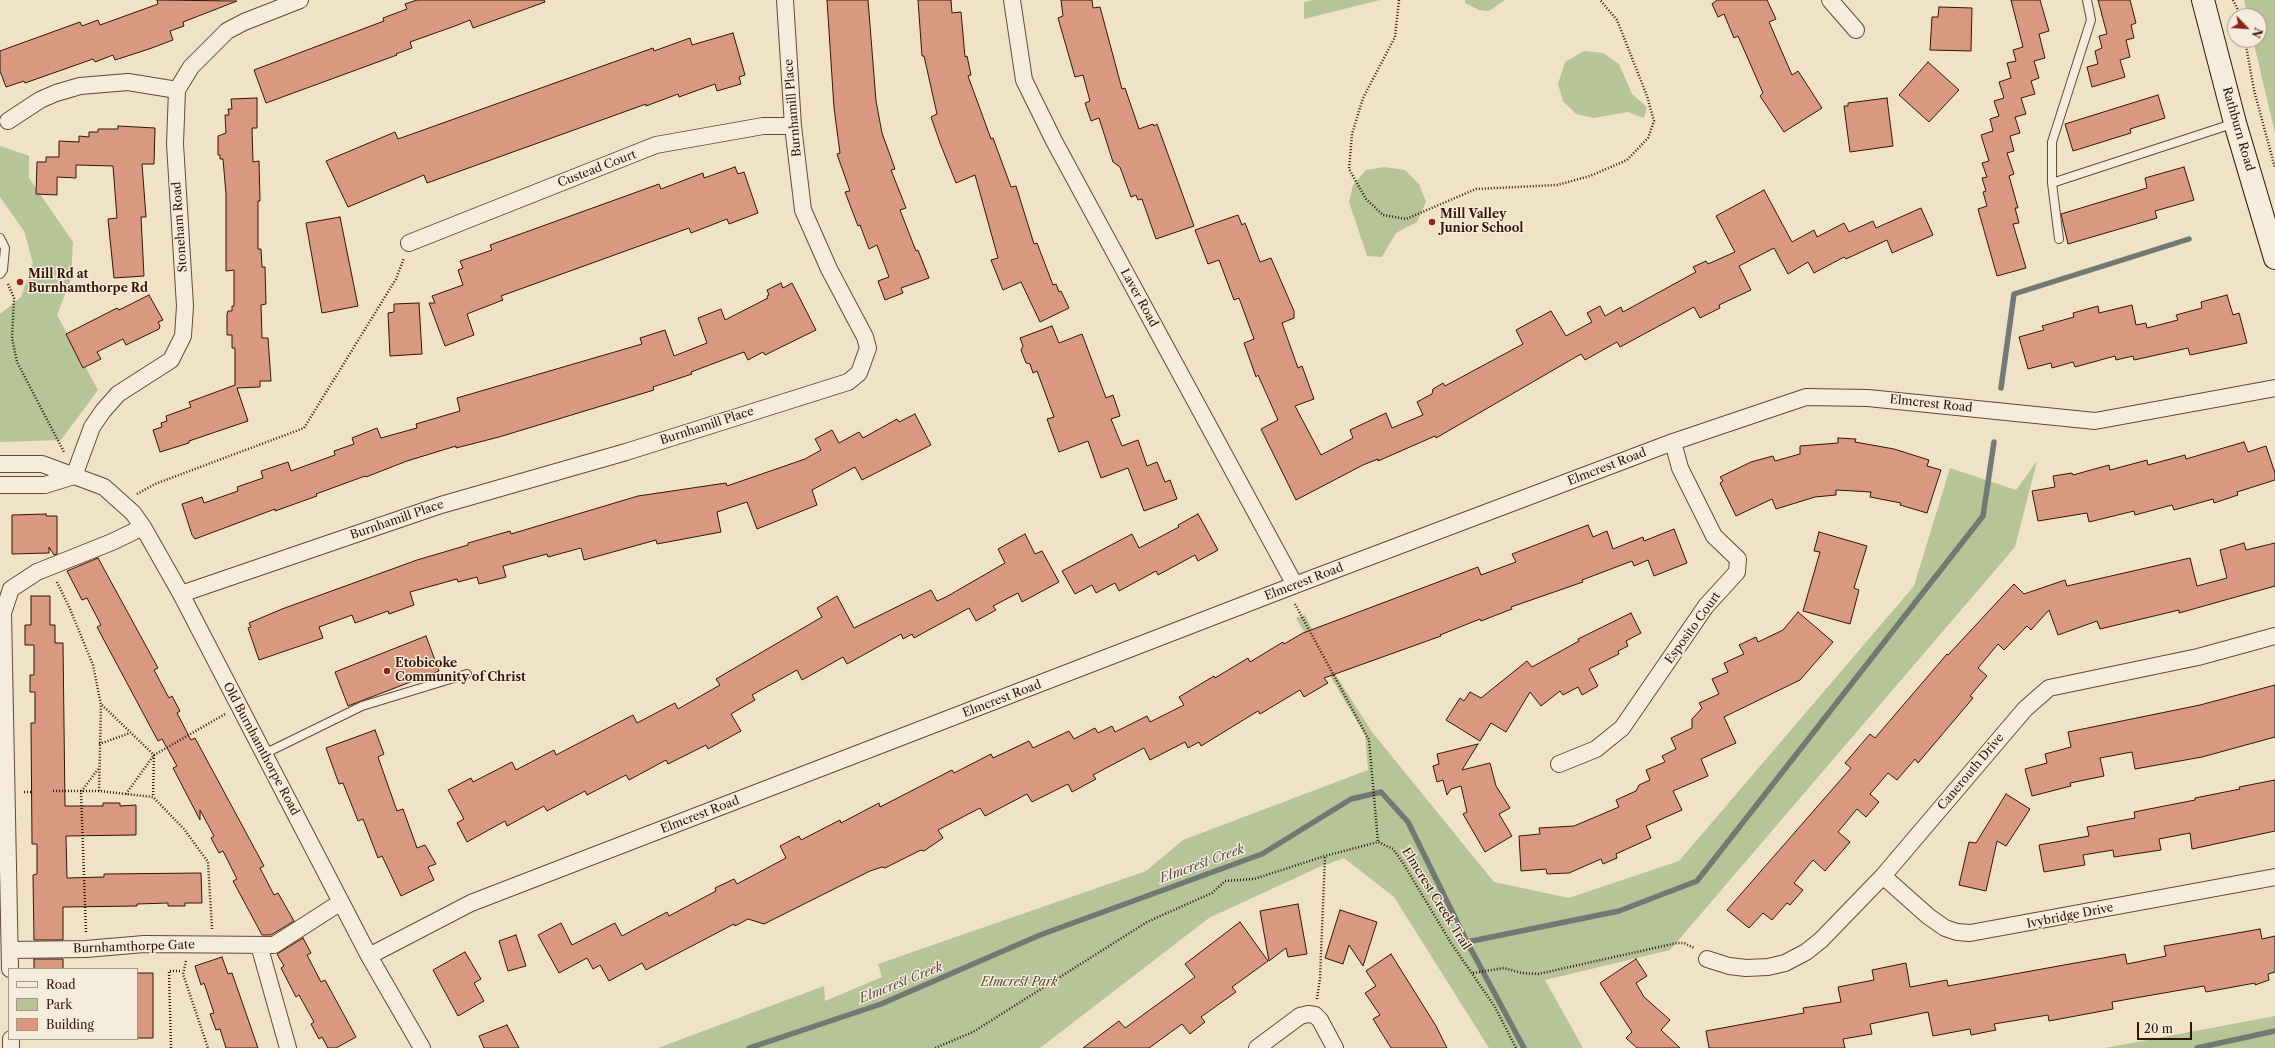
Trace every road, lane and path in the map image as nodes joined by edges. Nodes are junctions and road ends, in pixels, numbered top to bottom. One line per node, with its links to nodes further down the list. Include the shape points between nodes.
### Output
1 (300, 0): 11 (street, Stoneham Road, via 244,22 227,32 191,67)
2 (785, 0): 14 (street, Burnhamill Place)
3 (1012, 0): 30 (street, Laver Road, via 1024,80)
4 (1399, 0): 5 (path, via 1395,37 1363,98 1352,134 1349,169 1366,199 1383,215 1406,219 1476,189 1557,185 1590,176 1628,160 1648,138 1654,121 1647,96 1617,20)
5 (1600, 0)
6 (1830, 0): 9 (street)
7 (2087, 0): 16 (lane, via 2091,20 2052,142)
8 (2203, 0): 13 (street, Rathburn Road)
9 (1856, 30)
10 (2247, 48): 15 (path, via 2254,90)
11 (177, 90): 12 (street, via 128,82 80,86 40,100); 25 (street, Stoneham Road, via 175,144 185,306 183,336 171,360 118,394 103,411 92,427)
12 (8, 121)
13 (2235, 123): 16 (lane); 20 (street, Rathburn Road)
14 (793, 126): 19 (street, Custead Court, via 763,126 656,146); 31 (street, Burnhamill Place, via 803,210 868,348 859,373 848,382 626,452 440,505)
15 (2275, 168)
16 (2052, 183): 18 (lane)
17 (0, 238): 21 (lane, via 5,248)
18 (2059, 239)
19 (409, 243): 27 (path, via 396,280 304,428 155,484)
20 (2275, 258)
21 (2, 272): 25 (path, via 14,298 12,338 17,362)
22 (2275, 388): 23 (street, Elmcrest Road, via 2095,421 1868,398 1806,397)
23 (1673, 442): 30 (street, Elmcrest Road); 41 (street, Esposito Court, via 1680,468 1714,536 1738,559 1738,572 1706,606 1622,728 1596,749)
24 (0, 464): 25 (street, Old Burnhamthorpe Road, via 42,464)
25 (74, 473): 26 (street, via 45,485); 27 (street, Old Burnhamthorpe Road, via 104,487)
26 (0, 485)
27 (122, 502): 28 (street, Old Burnhamthorpe Road)
28 (143, 526): 29 (street, via 112,542); 31 (street, Old Burnhamthorpe Road)
29 (51, 566): 35 (path, via 93,665); 57 (street, via 12,589 3,613)
30 (1295, 585): 58 (street, Elmcrest Road, via 471,903)
31 (181, 594): 36 (street, Old Burnhamthorpe Road)
32 (1293, 602): 48 (path, via 1366,731 1369,740)
33 (2275, 636): 50 (street, Canerouth Drive, via 2198,657 2049,688 2025,709)
34 (467, 674): 39 (lane, via 362,706)
35 (101, 705): 37 (path); 38 (path)
36 (238, 707): 39 (street, Old Burnhamthorpe Road); 40 (path)
37 (130, 733): 38 (path); 40 (path)
38 (99, 744): 42 (path)
39 (264, 754): 52 (street, Old Burnhamthorpe Road)
40 (154, 755): 46 (path); 47 (path)
41 (1559, 764)
42 (98, 769): 44 (path); 45 (path)
43 (54, 791): 45 (path)
44 (99, 791): 45 (path); 46 (path)
45 (81, 792): 56 (path)
46 (126, 794): 47 (path)
47 (152, 798): 54 (path, via 184,829 208,862)
48 (1378, 842): 49 (path); 62 (path, Elmcrest Creek Trail, via 1393,849 1451,943)
49 (1325, 856): 63 (path, via 1320,978); 68 (path, via 1254,879 1225,881 1212,893 1147,922 973,1032)
50 (1883, 876): 51 (street, Ivybridge Drive, via 1945,928 1970,933); 59 (street, Canerouth Drive, via 1821,940 1806,952 1785,963 1746,968 1728,966)
51 (2275, 877)
52 (341, 902): 55 (street, Burnhamthorpe Gate, via 274,945); 58 (street, Old Burnhamthorpe Road)
53 (185, 945): 54 (street, Burnhamthorpe Gate); 56 (street, Burnhamthorpe Gate, via 144,944); 61 (path, via 186,962)
54 (213, 945): 55 (street, Burnhamthorpe Gate)
55 (259, 945): 66 (street)
56 (86, 949): 57 (street, Burnhamthorpe Gate)
57 (10, 950): 60 (street)
58 (369, 956): 67 (street, Old Burnhamthorpe Road)
59 (1708, 959): 62 (path, via 1691,945 1677,943 1538,974 1495,968)
60 (10, 968)
61 (182, 971): 64 (path, via 169,971); 65 (path)
62 (1473, 973): 71 (path, Elmcrest Creek Trail, via 1495,1007)
63 (1315, 1015): 69 (street, via 1300,1016); 70 (street)
64 (171, 1048)
65 (208, 1048)
66 (288, 1048)
67 (422, 1048)
68 (935, 1048)
69 (1257, 1048)
70 (1335, 1048)
71 (1516, 1048)

